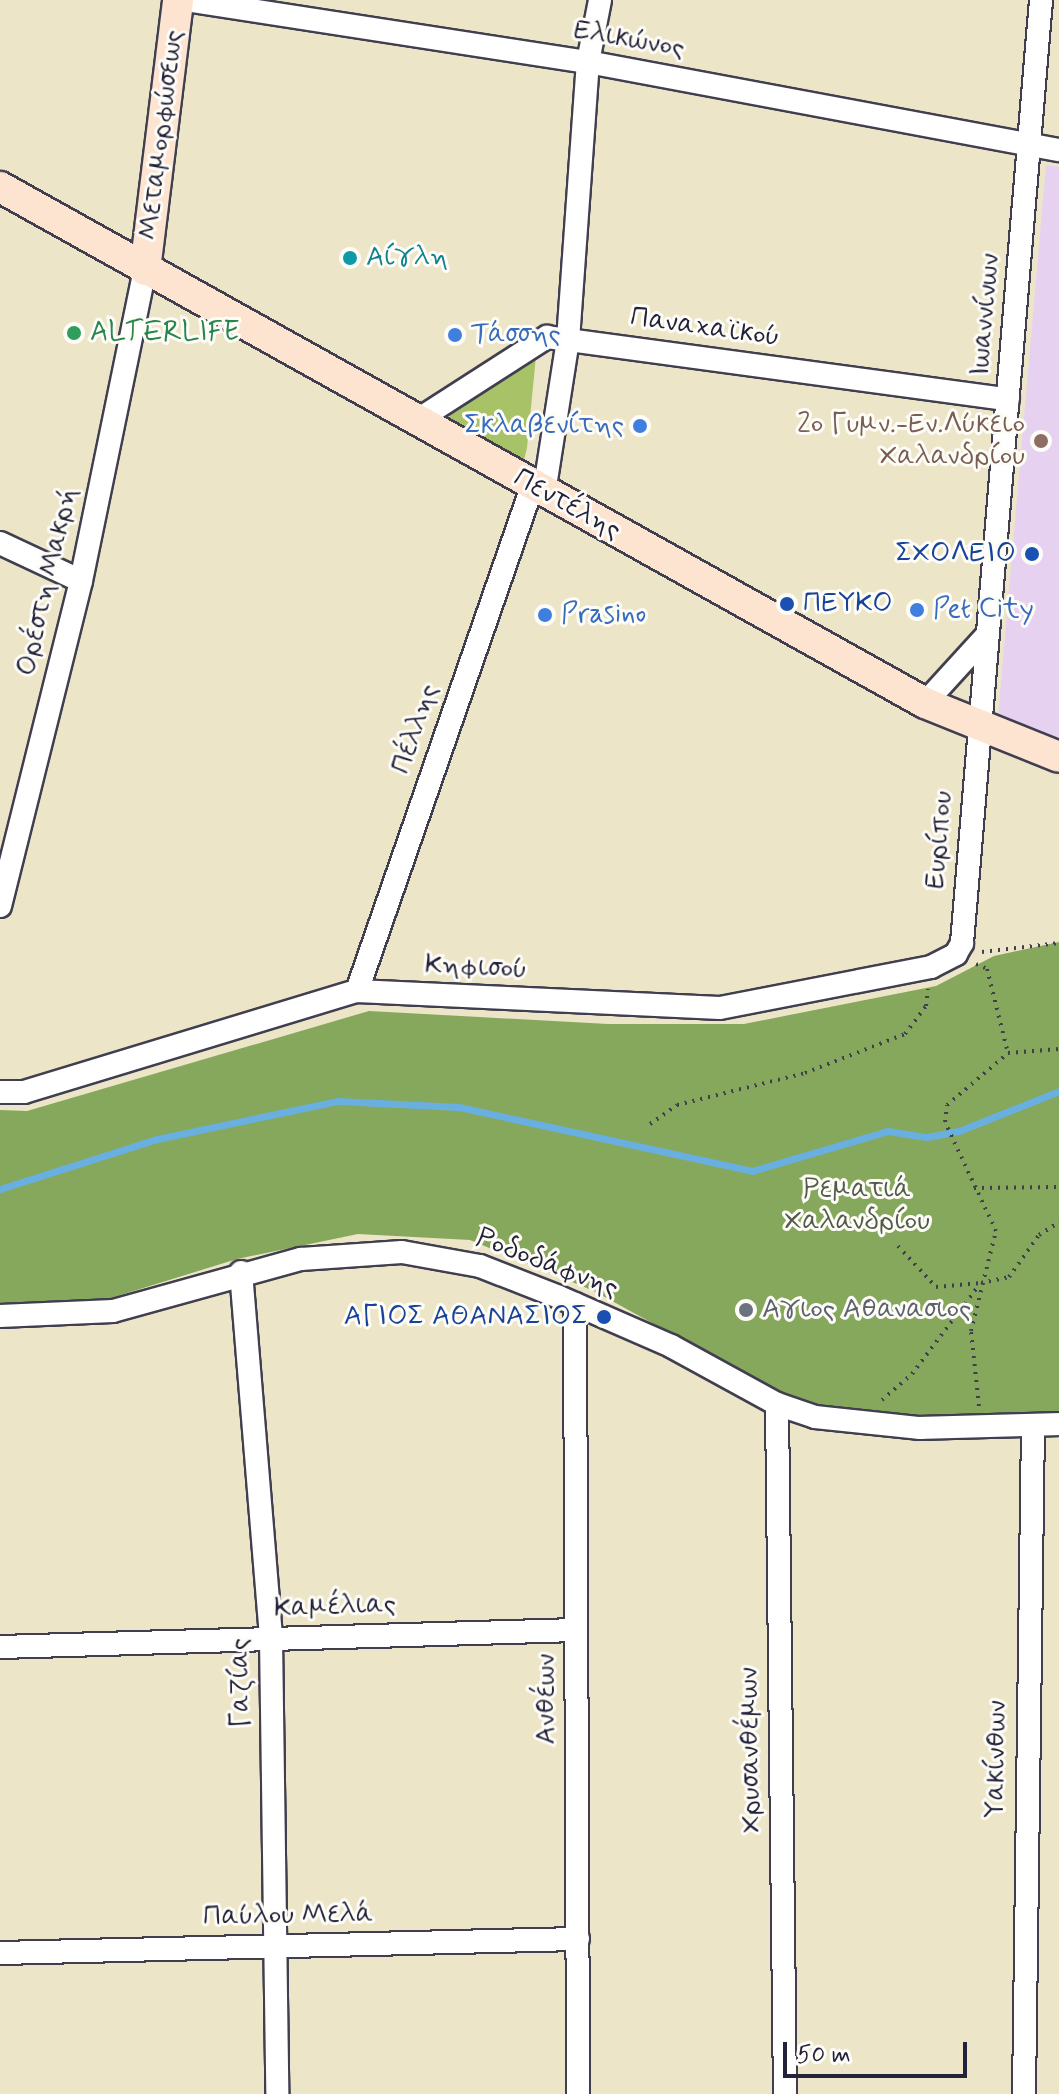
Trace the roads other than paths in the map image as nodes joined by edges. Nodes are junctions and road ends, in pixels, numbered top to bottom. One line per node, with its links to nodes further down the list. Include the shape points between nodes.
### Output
1 (178, 0): 9 (main road, Μεταμορφώσεως)
2 (186, 0): 5 (street, Ελικώνος)
3 (600, 0): 5 (street, Πέλλης)
4 (1041, 0): 6 (street, Ιωαννίνων)
5 (588, 62): 6 (street, Ελικώνος); 10 (street, Πέλλης)
6 (1032, 146): 7 (street, Ελικώνος); 11 (street, Ιωαννίνων)
7 (1059, 150)
8 (0, 187): 9 (main road, Πεντέλης)
9 (145, 270): 12 (main road, Πεντέλης); 15 (street, Ορέστη Μακρή)
10 (568, 340): 11 (street, Παναχαϊκού); 12 (street, Παναχαϊκού, via 538,340); 13 (street, Πέλλης)
11 (1008, 399): 16 (street, Ιωαννίνων)
12 (416, 421): 13 (main road, Πεντέλης)
13 (538, 490): 17 (main road, Πεντέλης); 22 (street, Πέλλης)
14 (0, 543): 15 (street)
15 (81, 581): 20 (street, Ορέστη Μακρή)
16 (987, 635): 17 (street); 18 (street, Ιωαννίνων)
17 (925, 703): 18 (main road, Πεντέλης)
18 (979, 729): 19 (main road, Πεντέλης); 21 (street, Ευρίπου, via 962,943)
19 (1059, 757)
20 (0, 906)
21 (956, 954): 22 (street, Κηφισού, via 931,967 720,1008)
22 (357, 991): 23 (street, Κηφισού, via 24,1092)
23 (0, 1092)
24 (241, 1272): 25 (street, Ροδοδάφνης, via 301,1259 402,1252 480,1266); 26 (street, Ροδοδάφνης, via 113,1311); 31 (street, Γαζίας)
25 (575, 1304): 27 (street, Ροδοδάφνης, via 671,1346); 30 (street, Ανθέων)
26 (0, 1316)
27 (777, 1404): 29 (street, Ροδοδάφνης, via 868,1425); 38 (street, Χρυσανθέμων)
28 (1059, 1424): 29 (street, Ροδοδάφνης)
29 (1033, 1426): 39 (street, Υακίνθων)
30 (576, 1630): 31 (street, Καμέλιας); 33 (street, Ανθέων)
31 (271, 1638): 32 (street, Καμέλιας); 34 (street, Γαζίας)
32 (0, 1647)
33 (578, 1939): 34 (street, Παύλου Μελά); 37 (street, Ανθέων)
34 (276, 1946): 35 (street, Παύλου Μελά); 36 (street, Γαζίας)
35 (0, 1953)
36 (277, 2094)
37 (578, 2094)
38 (785, 2094)
39 (1024, 2094)

